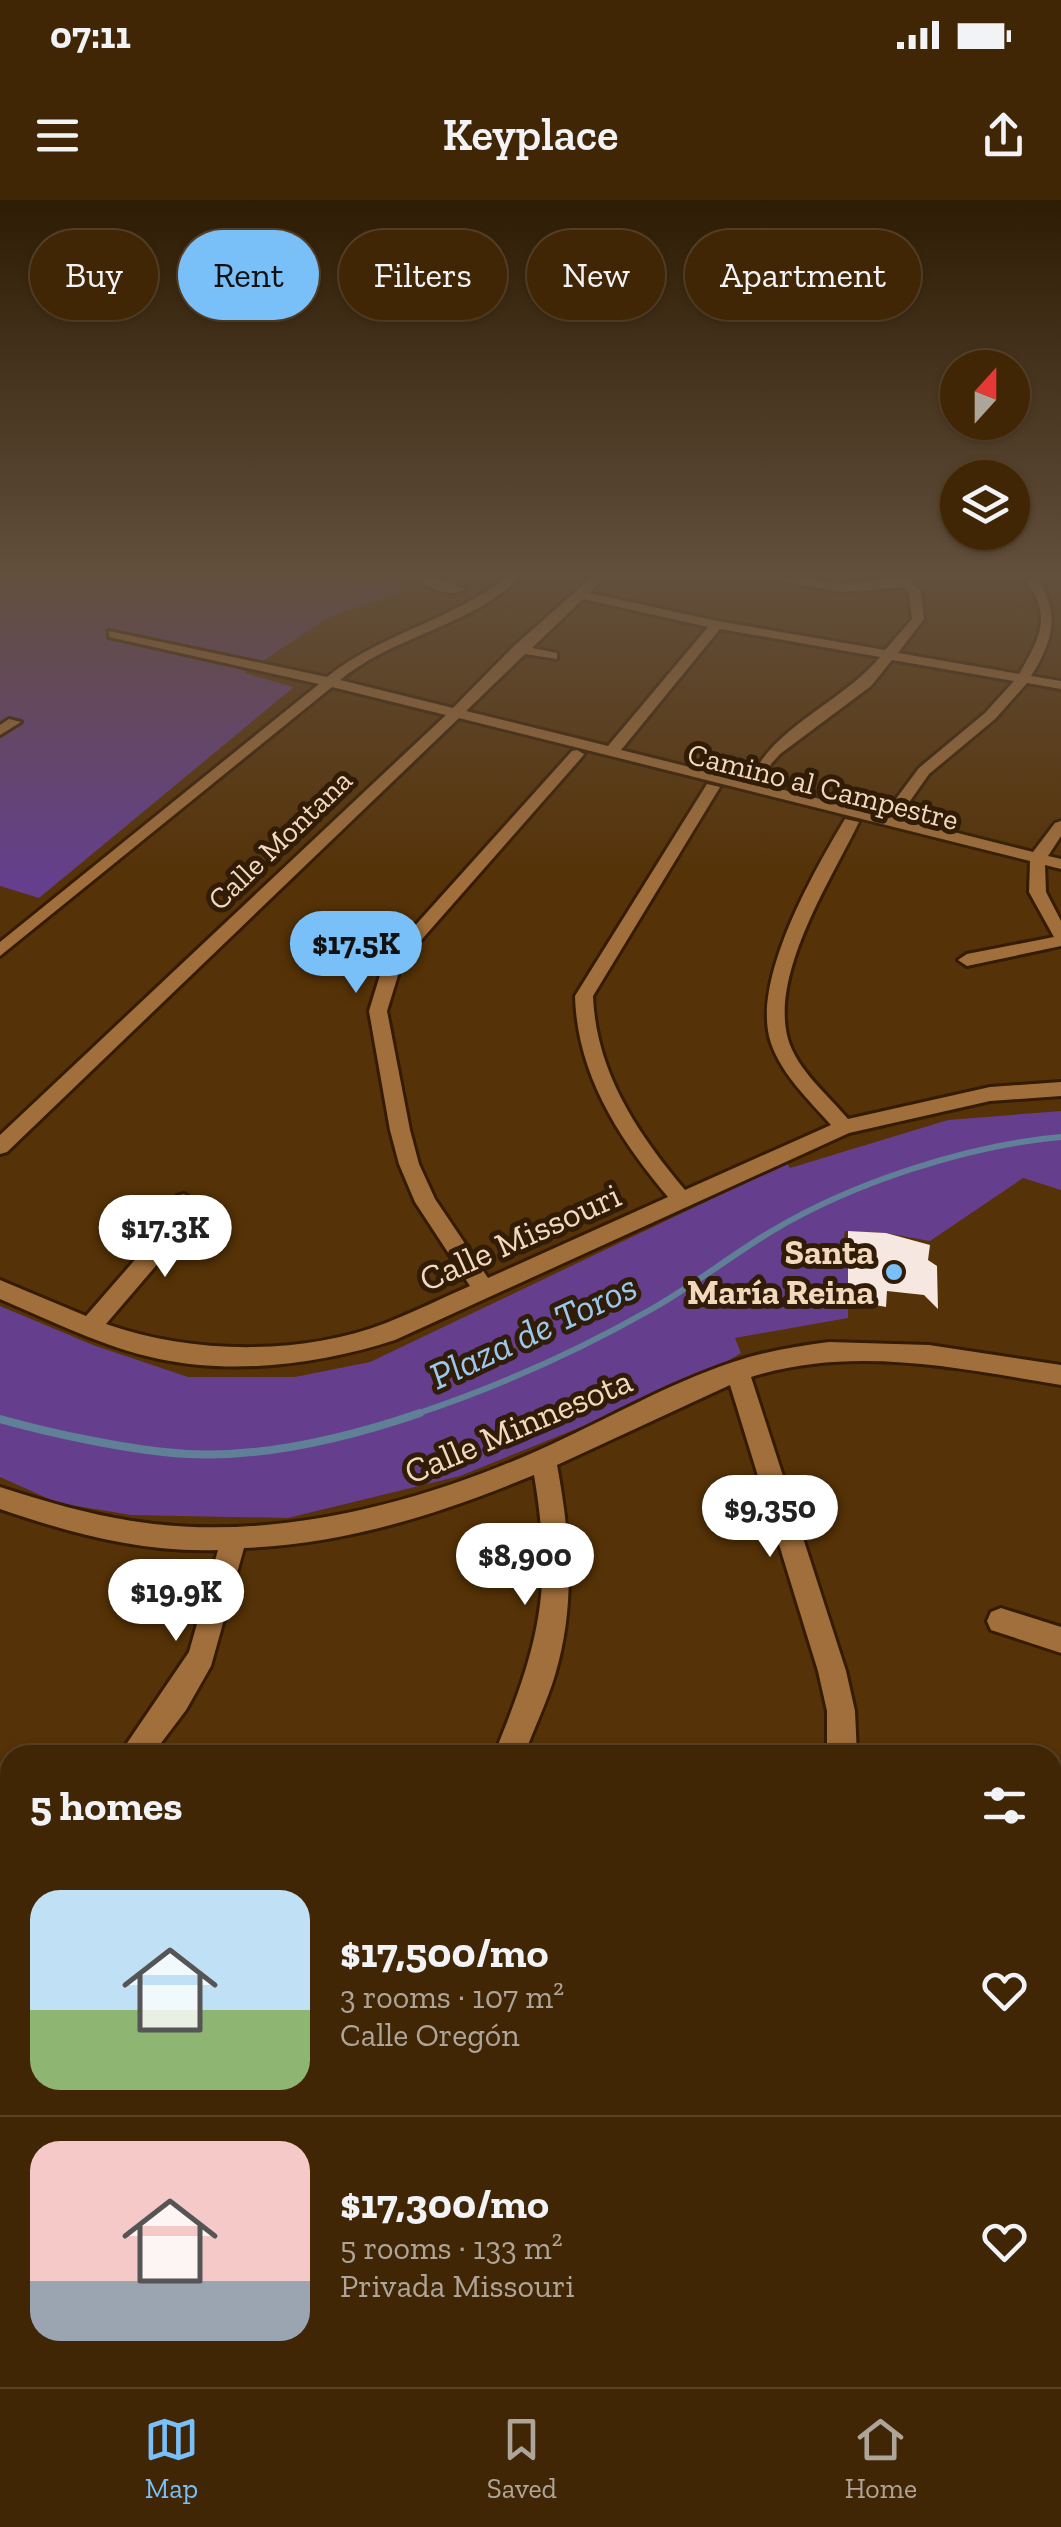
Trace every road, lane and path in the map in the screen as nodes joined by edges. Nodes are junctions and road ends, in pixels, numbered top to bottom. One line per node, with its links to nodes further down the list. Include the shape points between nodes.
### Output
1 (292, 678): 8 (street, Camino al Campestre)
2 (326, 678): 8 (street)
3 (489, 678): 10 (street, Calle Montana)
4 (673, 678): 13 (street)
5 (870, 678): 16 (street, via 775,752)
6 (1019, 678): 7 (street)
7 (1025, 679): 9 (street); 18 (street, via 1002,710 927,768)
8 (318, 683): 10 (street, Camino al Campestre); 17 (street)
9 (1061, 685)
10 (449, 716): 13 (street, Camino al Campestre); 14 (street, Camino al Campestre); 30 (street, Calle Montana)
11 (14, 722): 12 (street)
12 (0, 731)
13 (611, 752): 16 (street, Camino al Campestre)
14 (577, 754): 15 (street, Camino al Campestre); 34 (street, via 410,944 390,972 378,1012 409,1164)
15 (712, 788): 19 (street, Camino al Campestre); 31 (street, via 584,996 587,1036 612,1096)
16 (755, 788): 18 (street, Camino al Campestre)
17 (164, 808): 24 (street); 26 (street)
18 (888, 821): 21 (street, Camino al Campestre)
19 (851, 822): 21 (street, Camino al Campestre); 29 (street, via 785,964 775,1024 788,1058)
20 (1061, 826): 21 (street)
21 (1036, 863): 22 (street, Camino al Campestre); 23 (street, Camino al Campestre); 25 (street, via 1041,907)
22 (1061, 864)
23 (1061, 875)
24 (0, 933)
25 (1061, 937): 27 (street)
26 (0, 951)
27 (967, 960)
28 (1061, 1088): 29 (street, Calle Missouri, via 990,1094)
29 (844, 1128): 31 (street, Calle Missouri)
30 (0, 1147)
31 (682, 1200): 34 (street, Calle Missouri)
32 (184, 1202): 35 (street, via 176,1227)
33 (0, 1289): 35 (street, Calle Missouri)
34 (484, 1289): 35 (street, Calle Missouri, via 387,1333 273,1356 159,1350)
35 (90, 1327)
36 (737, 1370): 37 (street, Calle Minnesota, via 800,1355 881,1352); 38 (street, Calle Minnesota); 45 (street, via 832,1671)
37 (1061, 1375)
38 (544, 1460): 40 (street, Calle Minnesota, via 420,1509); 44 (street, via 557,1586 544,1667)
39 (0, 1498): 40 (street, Calle Minnesota, via 61,1521)
40 (233, 1541): 43 (street, via 202,1657)
41 (1001, 1621): 42 (street)
42 (1061, 1640)
43 (142, 1745)
44 (513, 1745)
45 (842, 1745)

